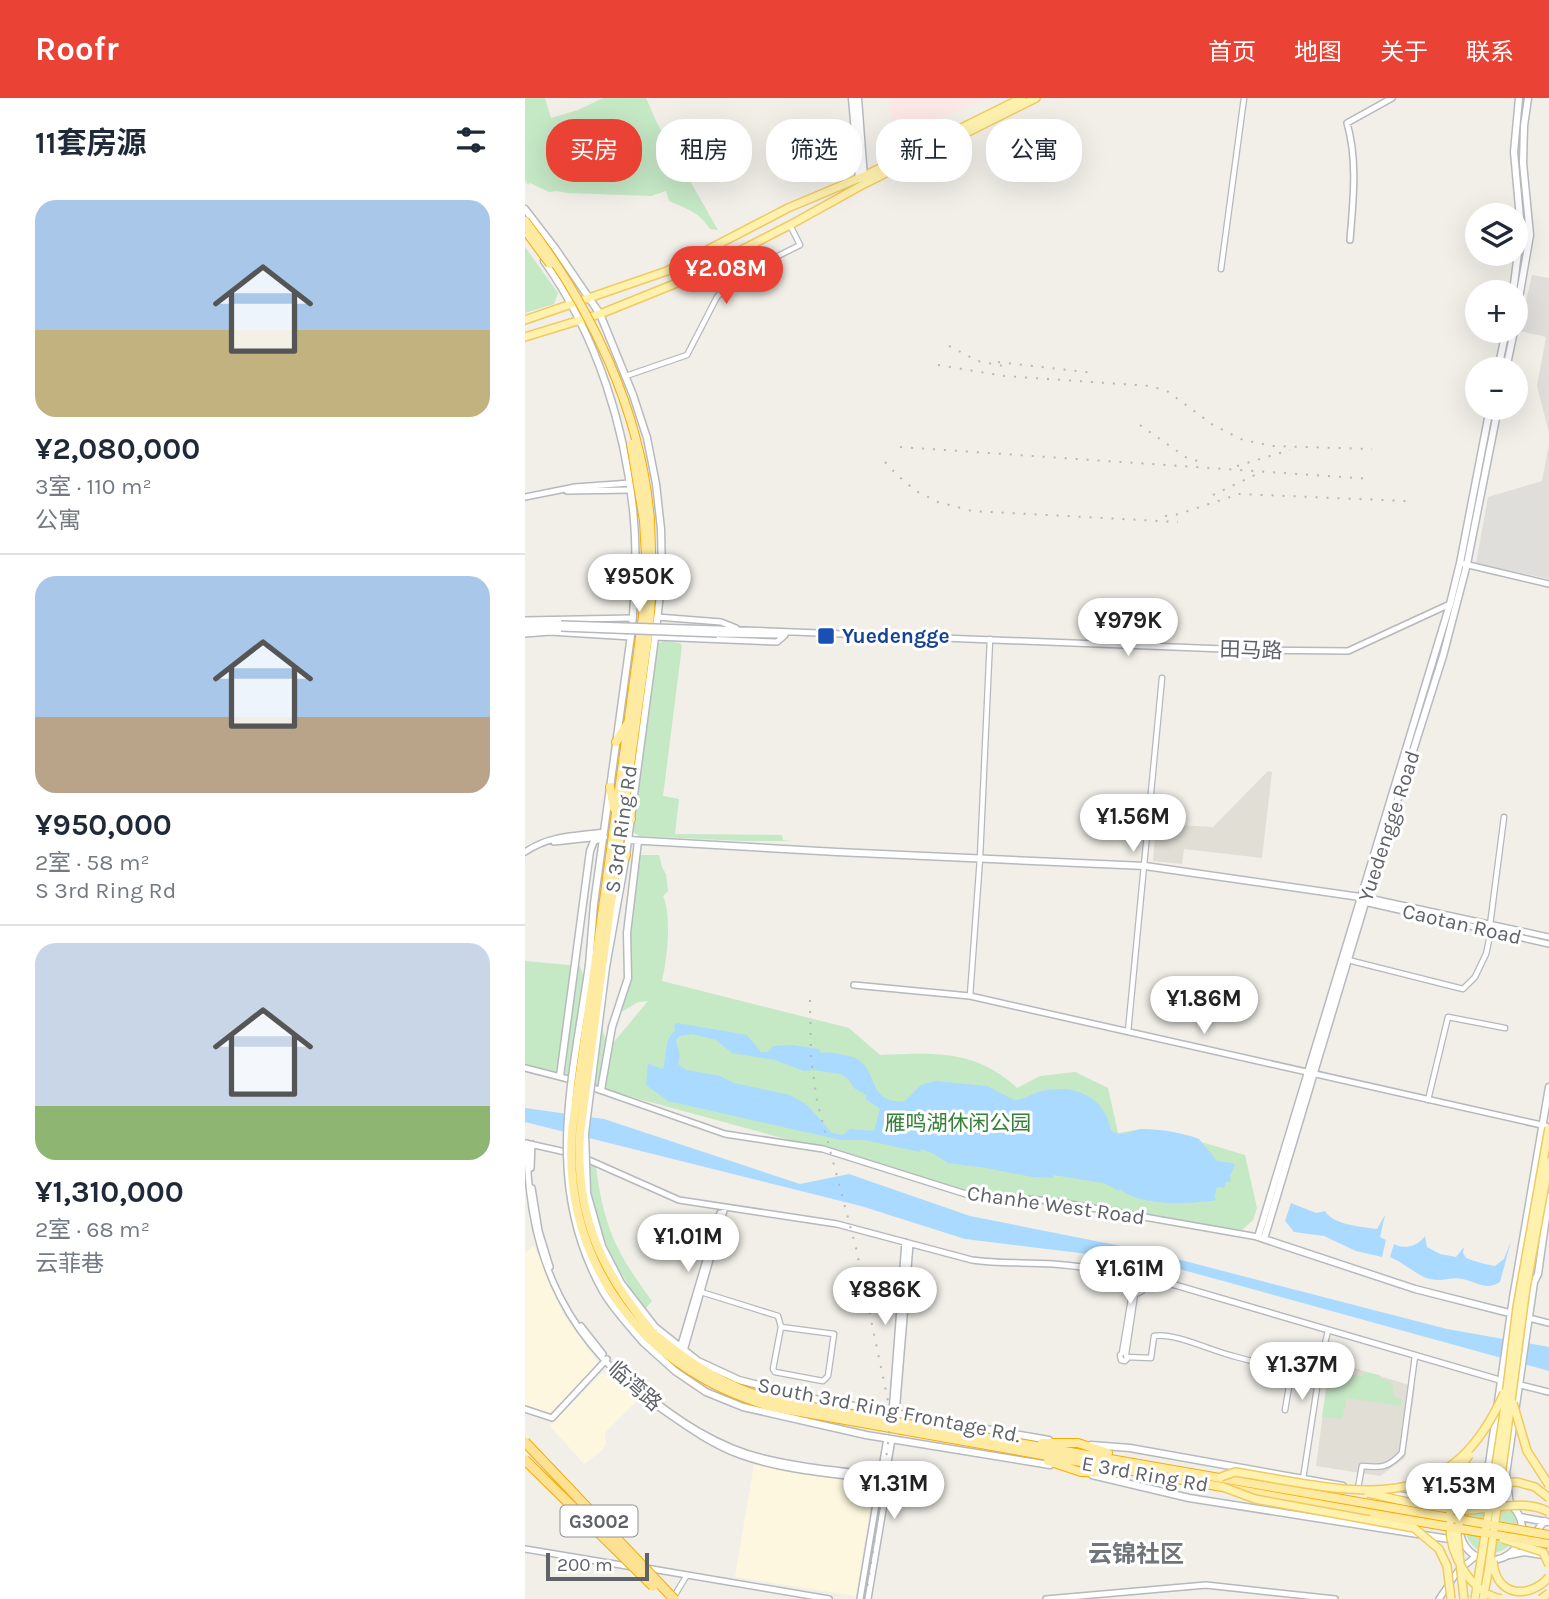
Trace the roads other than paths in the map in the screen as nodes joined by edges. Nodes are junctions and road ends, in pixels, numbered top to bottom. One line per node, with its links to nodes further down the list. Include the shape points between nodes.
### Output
1 (852, 98): 9 (main road)
2 (858, 98): 10 (main road)
3 (1022, 98): 11 (main road)
4 (1036, 98): 11 (main road)
5 (1244, 98): 20 (street)
6 (1392, 98): 19 (street, via 1347,123 1353,160)
7 (1519, 98): 21 (main road, via 1514,152 1521,229)
8 (1528, 98): 22 (main road, via 1523,140 1530,239)
9 (855, 119)
10 (859, 119)
11 (862, 180)
12 (857, 182): 23 (main road, via 779,212 667,271)
13 (859, 182): 16 (main road)
14 (525, 209): 23 (main road, South 3rd Ring Frontage Rd.)
15 (525, 221): 34 (highway, S 3rd Ring Rd, bridge, via 593,326 624,399 646,482)
16 (790, 225): 25 (main road, via 677,283); 29 (street, via 800,244 736,277 716,298 687,355)
17 (525, 230): 34 (highway, S 3rd Ring Rd, bridge, via 562,282 600,353 618,396)
18 (525, 238): 24 (main road, South 3rd Ring Frontage Rd.)
19 (1350, 240)
20 (1221, 269)
21 (1515, 280)
22 (1522, 280)
23 (590, 297): 24 (main road); 25 (main road, South 3rd Ring Frontage Rd.)
24 (570, 305): 26 (main road); 27 (main road, South 3rd Ring Frontage Rd.)
25 (600, 314): 27 (main road); 29 (main road, South 3rd Ring Frontage Rd.)
26 (525, 320)
27 (578, 322): 28 (main road); 32 (main road, South 3rd Ring Frontage Rd., via 611,403)
28 (525, 337)
29 (626, 376): 38 (main road, South 3rd Ring Frontage Rd., via 647,438 656,484 662,576)
30 (1488, 420): 35 (main road, Yuedengge Road)
31 (1495, 420): 35 (main road, Yuedengge Road)
32 (630, 486): 33 (street); 39 (main road, South 3rd Ring Frontage Rd., via 636,546)
33 (525, 497)
34 (647, 521): 48 (highway, S 3rd Ring Rd, via 647,574); 50 (highway, S 3rd Ring Rd, via 652,582 649,628)
35 (1464, 564): 36 (street); 37 (main road, Yuedengge Road); 63 (main road, Yuedengge Road, via 1443,656)
36 (1549, 584)
37 (1450, 604): 46 (street, 田马路, via 1348,652); 63 (main road, Yuedengge Road)
38 (657, 617): 41 (street, via 721,622); 45 (main road, South 3rd Ring Frontage Rd.)
39 (633, 618): 40 (street); 44 (main road, South 3rd Ring Frontage Rd.)
40 (525, 627): 42 (street, bridge); 44 (street)
41 (739, 630): 42 (street); 43 (street)
42 (717, 632): 43 (street)
43 (787, 634): 45 (street, via 777,642); 46 (street, 田马路)
44 (631, 637): 49 (main road, South 3rd Ring Frontage Rd.)
45 (655, 637): 54 (main road, South 3rd Ring Frontage Rd.)
46 (990, 639): 60 (street)
47 (1162, 678): 61 (street)
48 (629, 720): 49 (highway); 53 (highway, S 3rd Ring Rd)
49 (616, 742): 51 (main road, South 3rd Ring Frontage Rd.)
50 (627, 786): 54 (highway); 62 (highway, S 3rd Ring Rd)
51 (610, 787): 53 (highway); 55 (main road, South 3rd Ring Frontage Rd.)
52 (1504, 817): 64 (street)
53 (616, 818): 68 (highway, S 3rd Ring Rd)
54 (631, 819): 56 (main road, South 3rd Ring Frontage Rd.)
55 (604, 834): 58 (street, via 557,838); 68 (main road, South 3rd Ring Frontage Rd.); 75 (main road, via 590,851)
56 (628, 840): 57 (main road); 59 (main road, South 3rd Ring Frontage Rd.)
57 (638, 841): 60 (main road); 77 (main road, via 627,933 628,978 612,1027)
58 (525, 853)
59 (626, 856): 62 (highway); 68 (main road, South 3rd Ring Frontage Rd.)
60 (980, 858): 61 (main road); 70 (street)
61 (1145, 866): 63 (main road); 72 (street)
62 (614, 875): 68 (highway, S 3rd Ring Rd)
63 (1364, 899): 64 (street, Caotan Road); 67 (main road, Yuedengge Road); 74 (main road, Yuedengge Road)
64 (1491, 928): 65 (street, Caotan Road); 66 (street, Caotan Road); 67 (street, via 1486,954 1463,989)
65 (1549, 937)
66 (1549, 944)
67 (1348, 960): 74 (main road, Yuedengge Road)
68 (598, 966): 95 (main road, South 3rd Ring Frontage Rd., bridge, via 585,1133 586,1185 602,1246); 95 (highway, S 3rd Ring Rd, bridge, via 572,1130 575,1201 597,1269 632,1322)
69 (854, 985): 70 (street)
70 (970, 996): 72 (street)
71 (1506, 1028): 78 (street, via 1448,1017)
72 (1128, 1033): 74 (street)
73 (525, 1068): 75 (street, Chanhe West Road)
74 (1310, 1072): 78 (street); 84 (main road, Yuedengge Road)
75 (560, 1076): 77 (street, Chanhe West Road)
76 (1549, 1087): 79 (main road)
77 (601, 1090): 84 (street, Chanhe West Road, via 725,1134 823,1149 969,1195 1053,1201)
78 (1429, 1100): 79 (street)
79 (1547, 1126): 90 (main road); 102 (main road, bridge)
80 (528, 1143): 83 (street, via 594,1160 679,1200); 99 (street, 临湾路, via 529,1196 544,1260 570,1315)
81 (1549, 1162): 106 (main road, bridge)
82 (1549, 1196): 91 (main road)
83 (724, 1207): 85 (street, via 837,1224); 88 (street); 96 (street)
84 (1261, 1238): 90 (main road, Chanhe West Road)
85 (908, 1243): 86 (street, via 989,1263 1054,1264); 110 (street)
86 (1122, 1273): 87 (street); 89 (street, via 1122,1283)
87 (1146, 1278): 89 (street, via 1142,1291); 94 (street)
88 (701, 1292): 93 (street, via 778,1316); 96 (street)
89 (1133, 1293): 109 (street, via 1121,1360 1127,1356 1151,1358 1154,1336 1159,1335 1286,1369 1291,1375)
90 (1511, 1316): 91 (main road, Chanhe West Road); 102 (main road)
91 (1529, 1320): 92 (street, Chanhe West Road); 103 (main road)
92 (1549, 1323)
93 (781, 1327): 93 (street, via 834,1334 828,1376 823,1381 775,1372)
94 (1328, 1331): 98 (street); 123 (street)
95 (650, 1335): 96 (main road, South 3rd Ring Frontage Rd.); 97 (highway, S 3rd Ring Rd); 100 (highway, S 3rd Ring Rd); 101 (main road, South 3rd Ring Frontage Rd.)
96 (684, 1351): 100 (highway); 110 (main road, South 3rd Ring Frontage Rd., via 739,1380)
97 (665, 1354): 101 (highway); 107 (highway, S 3rd Ring Rd)
98 (1415, 1356): 102 (street); 126 (street, via 1402,1453 1381,1468 1362,1466)
99 (606, 1360): 108 (street, via 552,1418); 122 (street, 临湾路, via 652,1398 729,1447 778,1461)
100 (696, 1366): 104 (highway, S 3rd Ring Rd)
101 (679, 1374): 111 (main road, South 3rd Ring Frontage Rd., via 706,1392 743,1407)
102 (1504, 1383): 103 (street); 112 (main road, bridge, via 1492,1420); 128 (main road); 160 (main road, bridge)
103 (1519, 1385): 105 (street); 130 (main road, via 1506,1474)
104 (749, 1392): 114 (highway, E 3rd Ring Rd)
105 (1549, 1392)
106 (1511, 1398): 124 (main road, bridge, via 1527,1451); 140 (main road, bridge)
107 (742, 1399): 116 (highway, E 3rd Ring Rd)
108 (525, 1409)
109 (1286, 1410)
110 (894, 1413): 115 (main road, South 3rd Ring Frontage Rd.)
111 (890, 1438): 119 (main road, South 3rd Ring Frontage Rd.); 122 (street)
112 (1479, 1440): 126 (main road, bridge, via 1444,1471 1418,1483 1399,1489); 162 (main road, bridge, via 1460,1469 1450,1531 1454,1552 1466,1574 1490,1597)
113 (525, 1442): 151 (highway, G3002, bridge)
114 (1017, 1442): 115 (highway); 118 (highway, E 3rd Ring Rd)
115 (1078, 1443): 118 (highway); 123 (main road, South 3rd Ring Frontage Rd.)
116 (1011, 1451): 119 (highway); 120 (highway, E 3rd Ring Rd)
117 (525, 1460): 150 (highway, G3002, bridge)
118 (1172, 1469): 121 (highway, E 3rd Ring Rd)
119 (1081, 1472): 120 (highway); 138 (main road, South 3rd Ring Frontage Rd., via 1189,1498)
120 (1140, 1473): 125 (highway, E 3rd Ring Rd)
121 (1221, 1477): 126 (main road, bridge, via 1235,1472); 132 (highway, E 3rd Ring Rd)
122 (883, 1478): 153 (street); 154 (street)
123 (1303, 1479): 126 (main road, South 3rd Ring Frontage Rd.)
124 (1549, 1485)
125 (1223, 1487): 132 (highway, E 3rd Ring Rd); 158 (main road, bridge, via 1255,1499 1415,1528 1439,1549 1447,1566)
126 (1359, 1490): 129 (main road, South 3rd Ring Frontage Rd.); 133 (main road, bridge, via 1457,1510 1524,1505)
127 (1549, 1498): 159 (main road, bridge, via 1535,1487 1517,1482 1487,1484 1473,1494 1461,1513 1457,1535)
128 (1478, 1500): 130 (main road, via 1498,1499); 131 (main road)
129 (1444, 1503): 131 (main road, South 3rd Ring Frontage Rd.); 138 (main road)
130 (1510, 1505): 134 (main road)
131 (1469, 1507): 139 (main road, via 1460,1523)
132 (1375, 1509): 136 (highway, E 3rd Ring Rd, bridge); 137 (highway, E 3rd Ring Rd, bridge)
133 (1549, 1512)
134 (1520, 1517): 135 (main road); 144 (main road, via 1521,1534)
135 (1547, 1522): 145 (main road, via 1537,1529 1536,1538 1538,1550)
136 (1472, 1531): 141 (highway, E 3rd Ring Rd, bridge); 146 (main road, bridge, via 1543,1552)
137 (1549, 1535)
138 (1441, 1538): 139 (main road, South 3rd Ring Frontage Rd.)
139 (1462, 1541): 143 (main road)
140 (1493, 1542): 148 (main road, bridge, via 1495,1577 1510,1594 1532,1595); 161 (main road, bridge)
141 (1549, 1544)
142 (525, 1549): 147 (street)
143 (1476, 1556): 144 (main road, via 1487,1560); 157 (street, via 1458,1571)
144 (1507, 1556): 145 (main road, via 1524,1552)
145 (1546, 1556)
146 (1549, 1565)
147 (687, 1575): 151 (street); 152 (street)
148 (1549, 1577)
149 (1549, 1596): 163 (main road, bridge); 164 (main road, bridge)
150 (666, 1599)
151 (673, 1599)
152 (829, 1599)
153 (860, 1599)
154 (868, 1599)
155 (1046, 1599): 156 (street, via 1206,1585)
156 (1335, 1599)
157 (1439, 1599)
158 (1451, 1599)
159 (1464, 1599)
160 (1475, 1599)
161 (1483, 1599)
162 (1501, 1599)
163 (1534, 1599)
164 (1541, 1599)

